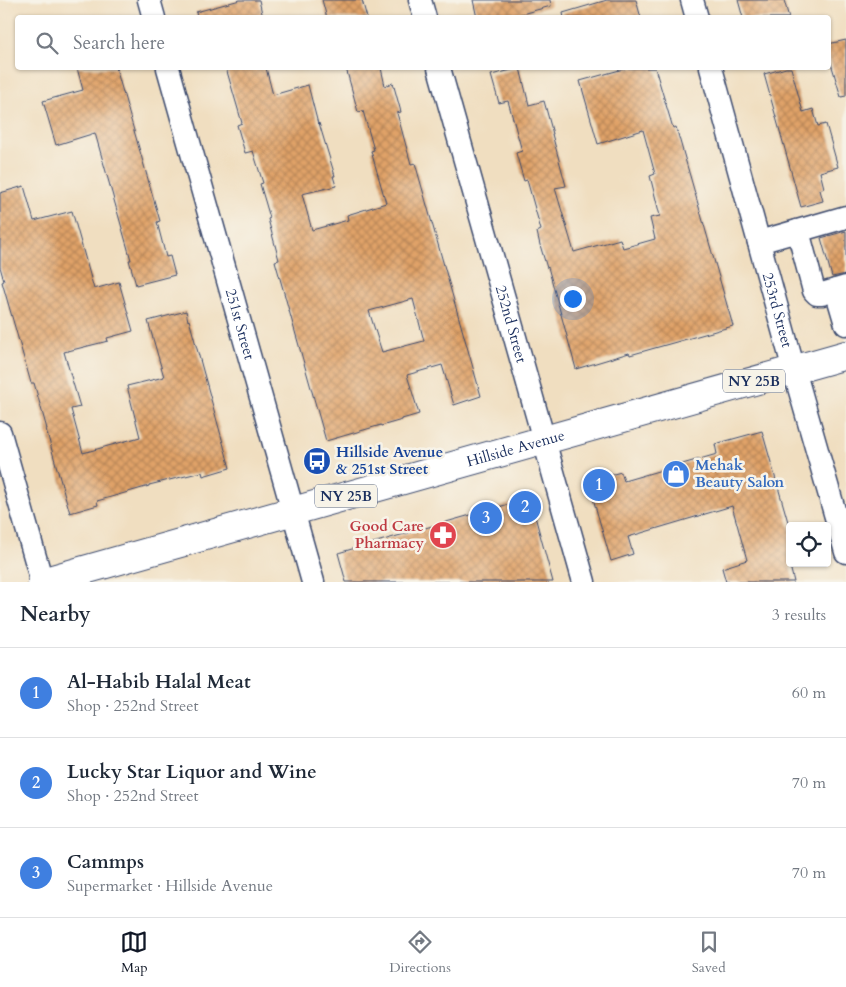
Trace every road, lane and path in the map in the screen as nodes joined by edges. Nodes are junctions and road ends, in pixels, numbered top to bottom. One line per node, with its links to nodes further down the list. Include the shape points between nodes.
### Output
1 (149, 0): 4 (street)
2 (420, 0): 5 (street)
3 (692, 0): 6 (street)
4 (153, 15)
5 (424, 15)
6 (696, 15)
7 (169, 70): 19 (street, 251st Street)
8 (440, 70): 18 (street, 252nd Street)
9 (712, 70): 12 (street, 253rd Street)
10 (846, 217): 11 (street)
11 (798, 231): 12 (street); 13 (street, via 814,291 822,294)
12 (759, 242): 16 (street, 253rd Street)
13 (841, 289): 14 (street)
14 (846, 324)
15 (846, 355): 16 (main road, Hillside Avenue / NY 25B)
16 (794, 370): 18 (main road, Hillside Avenue / NY 25B); 20 (street, 253rd Street)
17 (0, 432): 21 (street)
18 (544, 440): 19 (main road, Hillside Avenue / NY 25B); 23 (street, 252nd Street)
19 (293, 511): 21 (main road, Hillside Avenue / NY 25B); 22 (street, 251st Street)
20 (846, 552)
21 (42, 582)
22 (313, 582)
23 (584, 582)

